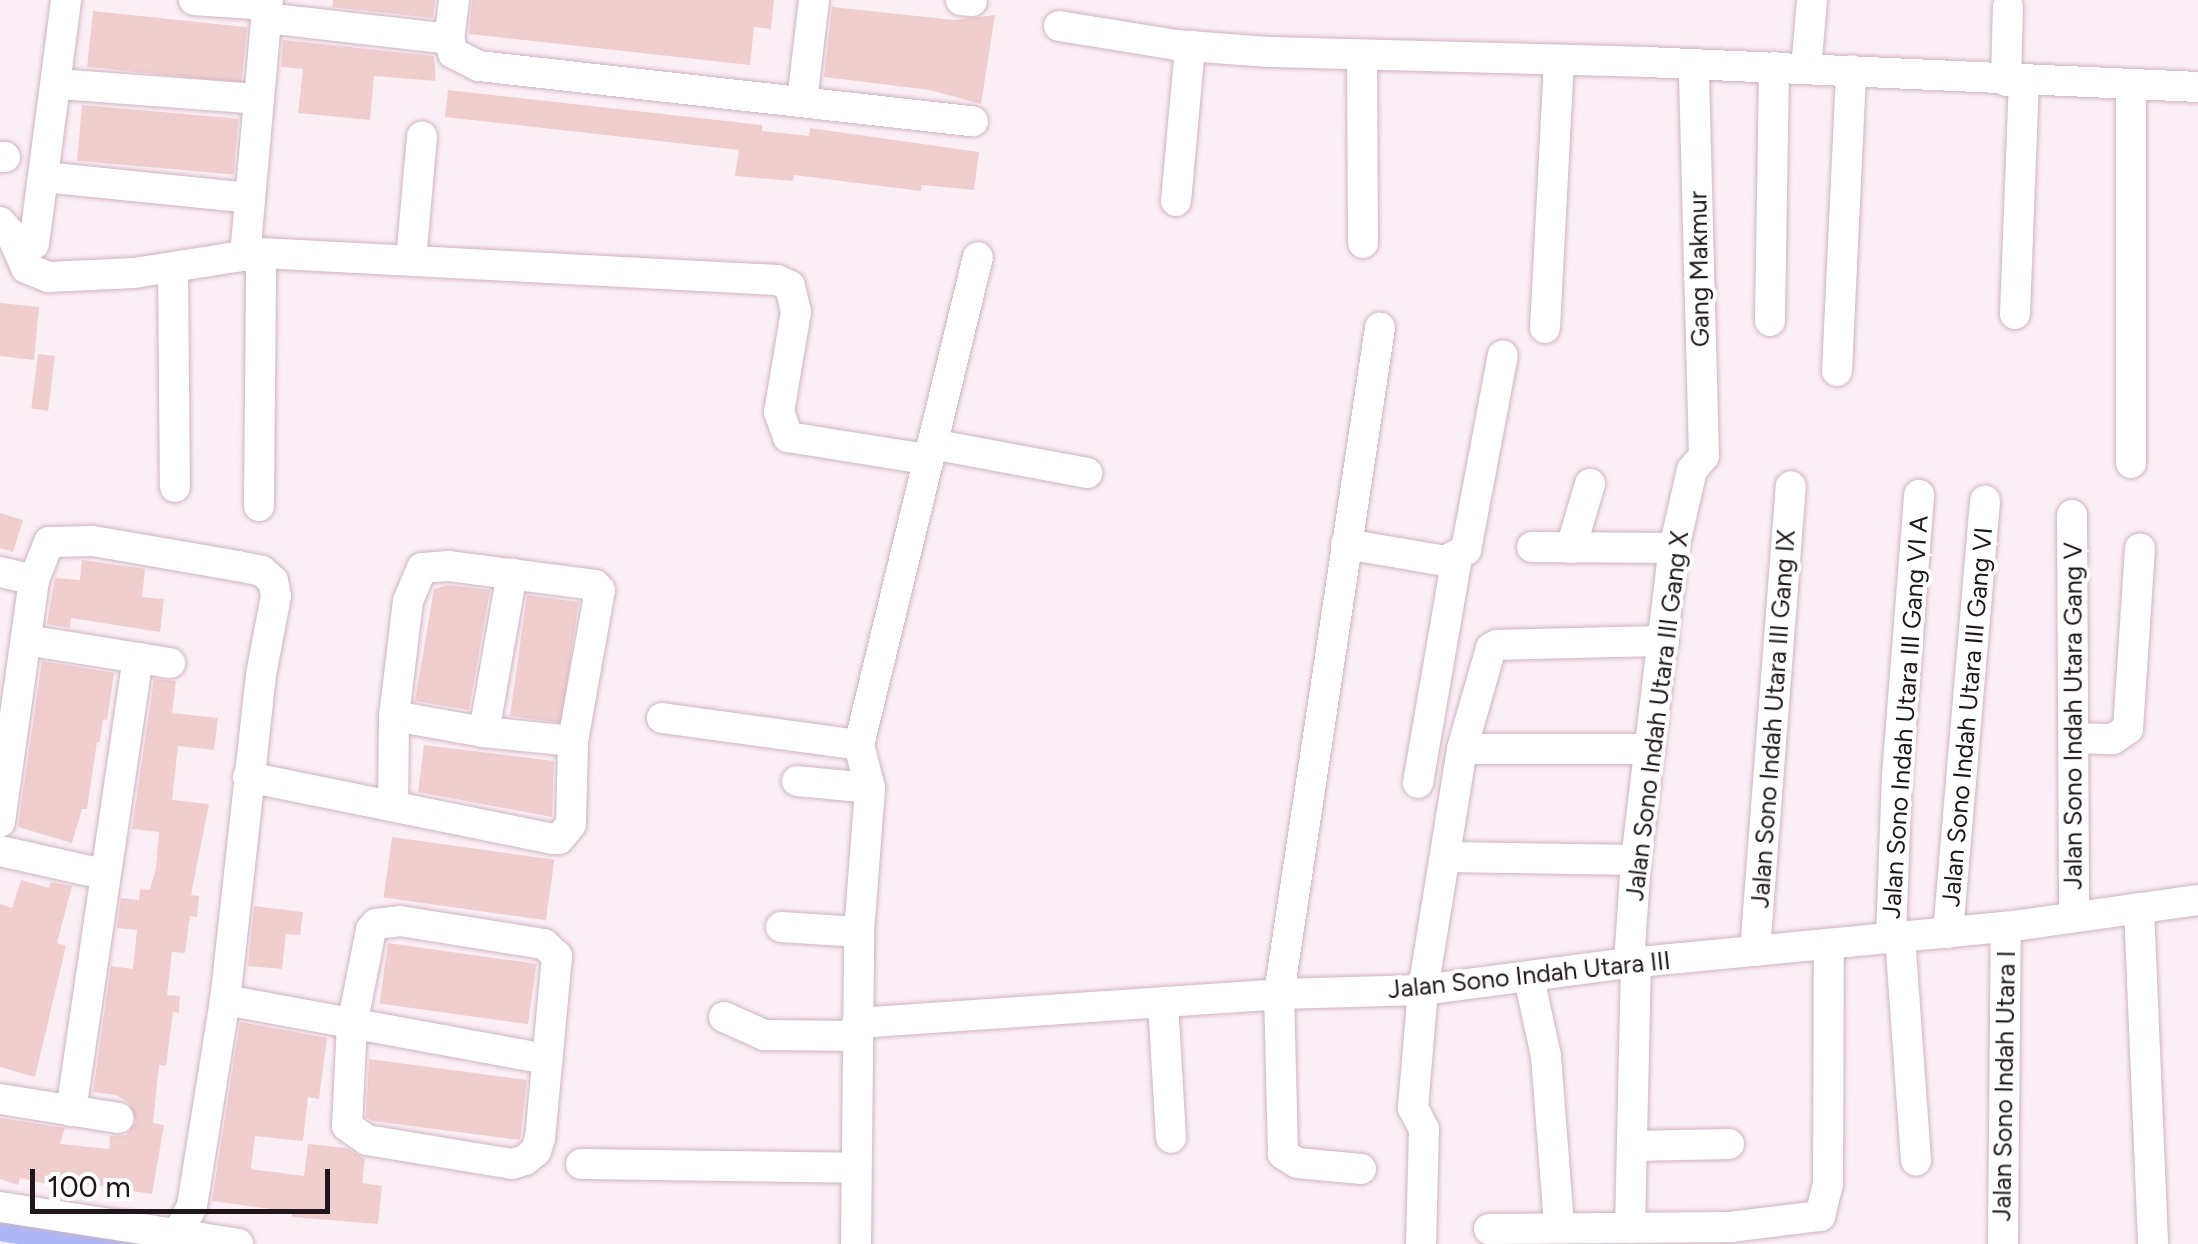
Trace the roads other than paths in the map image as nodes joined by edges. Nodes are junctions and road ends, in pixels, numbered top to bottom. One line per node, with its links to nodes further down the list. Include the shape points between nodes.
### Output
1 (66, 0): 19 (street)
2 (194, 0): 8 (street)
3 (454, 0): 10 (street)
4 (797, 0): 23 (street)
5 (814, 0): 23 (street)
6 (1812, 0): 16 (street)
7 (2008, 7): 18 (street)
8 (267, 8): 10 (street); 22 (street)
9 (1059, 26): 11 (street)
10 (449, 39): 23 (street, via 457,58 479,66)
11 (1190, 46): 12 (street); 28 (street)
12 (1362, 55): 13 (street); 30 (street)
13 (1560, 60): 14 (street); 39 (street)
14 (1694, 64): 15 (street); 44 (street, Gang Makmur, via 1704,456)
15 (1774, 67): 16 (street); 37 (street)
16 (1806, 68): 17 (street)
17 (1851, 70): 18 (street); 41 (street)
18 (2015, 81): 20 (street); 36 (street)
19 (59, 84): 22 (street); 26 (street)
20 (2131, 86): 21 (street); 43 (street)
21 (2198, 87)
22 (258, 99): 27 (street)
23 (795, 101): 24 (street)
24 (972, 121)
25 (422, 136): 34 (street)
26 (44, 177): 27 (street); 31 (street)
27 (249, 198): 32 (street)
28 (1176, 201)
29 (0, 222): 35 (street, via 26,268 48,277)
30 (1362, 243)
31 (34, 244)
32 (253, 255): 34 (street); 35 (street); 51 (street)
33 (978, 257): 42 (street)
34 (411, 260): 42 (street, via 778,280 790,286 796,312 779,412 788,437)
35 (172, 268): 48 (street)
36 (2016, 314)
37 (1770, 322)
38 (1380, 328): 53 (street)
39 (1545, 328)
40 (1503, 355): 58 (street, via 1474,525)
41 (1837, 371)
42 (929, 452): 45 (street); 72 (street)
43 (2131, 463)
44 (1692, 470): 56 (street, Jalan Sono Indah Utara III Gang X)
45 (1087, 474)
46 (1590, 484): 55 (street)
47 (1791, 486): 95 (street, Jalan Sono Indah Utara III Gang IX)
48 (175, 487)
49 (1920, 495): 93 (street, Jalan Sono Indah Utara III Gang VI A, via 1897,776)
50 (1986, 501): 91 (street, Jalan Sono Indah Utara III Gang VI)
51 (259, 506)
52 (2072, 515): 70 (street, Jalan Sono Indah Utara Gang V)
53 (1346, 544): 58 (street); 99 (street)
54 (1532, 547): 55 (street)
55 (1571, 548): 56 (street)
56 (1674, 548): 63 (street, Jalan Sono Indah Utara III Gang X)
57 (2140, 548): 70 (street, via 2128,729 2113,739)
58 (1457, 558): 78 (street)
59 (0, 572): 61 (street)
60 (512, 574): 67 (street, via 422,568 408,601); 69 (street); 71 (street, via 600,590)
61 (34, 580): 62 (street); 75 (street, via 49,542 70,540 237,566 274,582)
62 (26, 640): 64 (street); 66 (street)
63 (1664, 640): 73 (street, via 1491,648); 74 (street, Jalan Sono Indah Utara III Gang X)
64 (138, 658): 65 (street); 85 (street)
65 (170, 663)
66 (10, 678): 76 (street)
67 (394, 716): 69 (street); 80 (street)
68 (662, 718): 72 (street)
69 (484, 732): 71 (street)
70 (2075, 738): 87 (street, Jalan Sono Indah Utara Gang V)
71 (573, 741): 80 (street, via 571,824 559,839)
72 (859, 745): 79 (street)
73 (1462, 749): 74 (street); 83 (street)
74 (1650, 749): 84 (street, Jalan Sono Indah Utara III Gang X)
75 (248, 777): 80 (street); 100 (street)
76 (4, 781): 81 (street)
77 (796, 781): 79 (street)
78 (1418, 783)
79 (870, 788): 90 (street)
80 (394, 806)
81 (0, 822)
82 (0, 851): 85 (street)
83 (1447, 857): 84 (street); 98 (street)
84 (1636, 860): 96 (street, Jalan Sono Indah Utara III Gang X)
85 (103, 874): 107 (street)
86 (2198, 900): 92 (street, Jalan Sono Indah Utara III)
87 (2074, 917): 89 (street, Jalan Sono Indah Utara III); 92 (street, Jalan Sono Indah Utara III)
88 (780, 927): 90 (street)
89 (2006, 927): 91 (street, Jalan Sono Indah Utara III); 126 (street, Jalan Sono Indah Utara I)
90 (859, 932): 104 (street)
91 (1948, 933): 93 (street, Jalan Sono Indah Utara III)
92 (2140, 933): 127 (street)
93 (1895, 938): 94 (street, Jalan Sono Indah Utara III); 112 (street, Jalan Sono Indah Utara III Gang VI A)
94 (1829, 944): 95 (street, Jalan Sono Indah Utara III); 120 (street, via 1828,1184)
95 (1755, 951): 96 (street, Jalan Sono Indah Utara III)
96 (1633, 963): 97 (street, Jalan Sono Indah Utara III); 111 (street, Jalan Sono Indah Utara III Gang X)
97 (1529, 978): 98 (street, Jalan Sono Indah Utara III); 119 (street, via 1548,1067)
98 (1423, 990): 99 (street, Jalan Sono Indah Utara III); 125 (street, via 1413,1108 1424,1129)
99 (1278, 994): 101 (street, Jalan Sono Indah Utara III); 115 (street, via 1283,1154 1297,1162)
100 (225, 1000): 103 (street); 122 (street)
101 (1163, 1003): 104 (street, Jalan Sono Indah Utara III); 109 (street)
102 (724, 1018): 104 (street, Jalan Sono Indah Utara III, via 764,1035)
103 (352, 1026): 105 (street); 105 (street, via 347,1126 367,1140 512,1164 525,1160 540,1138); 105 (street, via 376,924 400,921 544,944 559,968)
104 (857, 1030): 114 (street)
105 (548, 1060)
106 (0, 1099): 107 (street)
107 (71, 1111): 108 (street)
108 (118, 1118)
109 (1170, 1138)
110 (1729, 1144): 111 (street)
111 (1632, 1146): 117 (street, Jalan Sono Indah Utara III Gang X)
112 (1916, 1160)
113 (581, 1164): 114 (street)
114 (856, 1168): 124 (street)
115 (1361, 1169)
116 (0, 1207): 122 (street)
117 (1630, 1228): 119 (street); 121 (street)
118 (1489, 1229): 119 (street)
119 (1554, 1231)
120 (1811, 1232): 121 (street)
121 (1730, 1235)
122 (187, 1240): 123 (street)
123 (238, 1244)
124 (856, 1244)
125 (1421, 1244)
126 (2003, 1244)
127 (2153, 1244)

